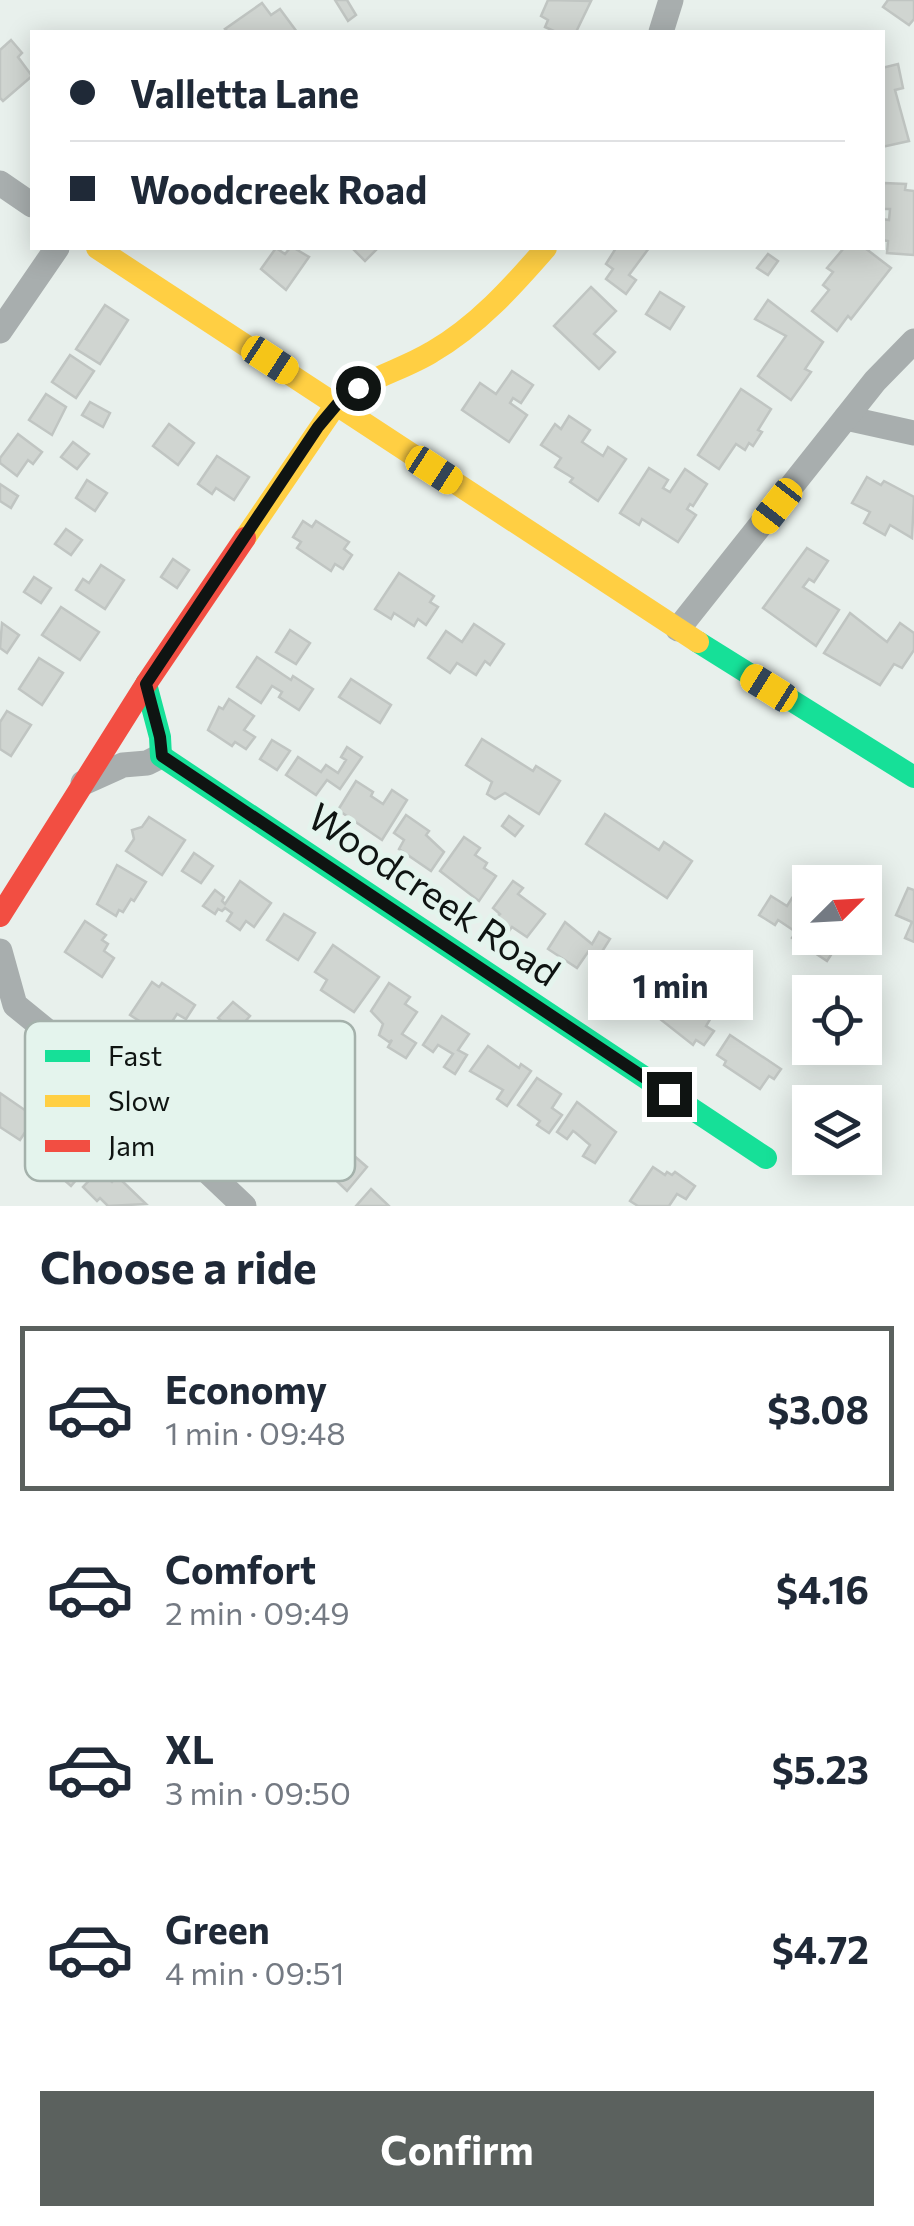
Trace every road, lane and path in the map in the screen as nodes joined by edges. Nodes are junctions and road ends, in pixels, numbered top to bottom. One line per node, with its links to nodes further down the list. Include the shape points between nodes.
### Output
1 (671, 0): 2 (street)
2 (662, 30)
3 (0, 184): 4 (street)
4 (30, 204)
5 (56, 250): 8 (street)
6 (100, 250): 10 (street)
7 (544, 250): 10 (street, via 458,335)
8 (0, 331)
9 (914, 341): 11 (street)
10 (336, 404): 13 (street); 14 (street)
11 (846, 418): 12 (street); 13 (street)
12 (914, 433)
13 (678, 629): 16 (street)
14 (146, 684): 15 (street); 17 (street)
15 (162, 756): 17 (street); 21 (street, Woodcreek Road)
16 (914, 777)
17 (83, 783): 18 (street)
18 (0, 916)
19 (0, 952): 20 (street)
20 (8, 1006)
21 (766, 1158)
22 (217, 1181): 23 (street)
23 (244, 1206)

